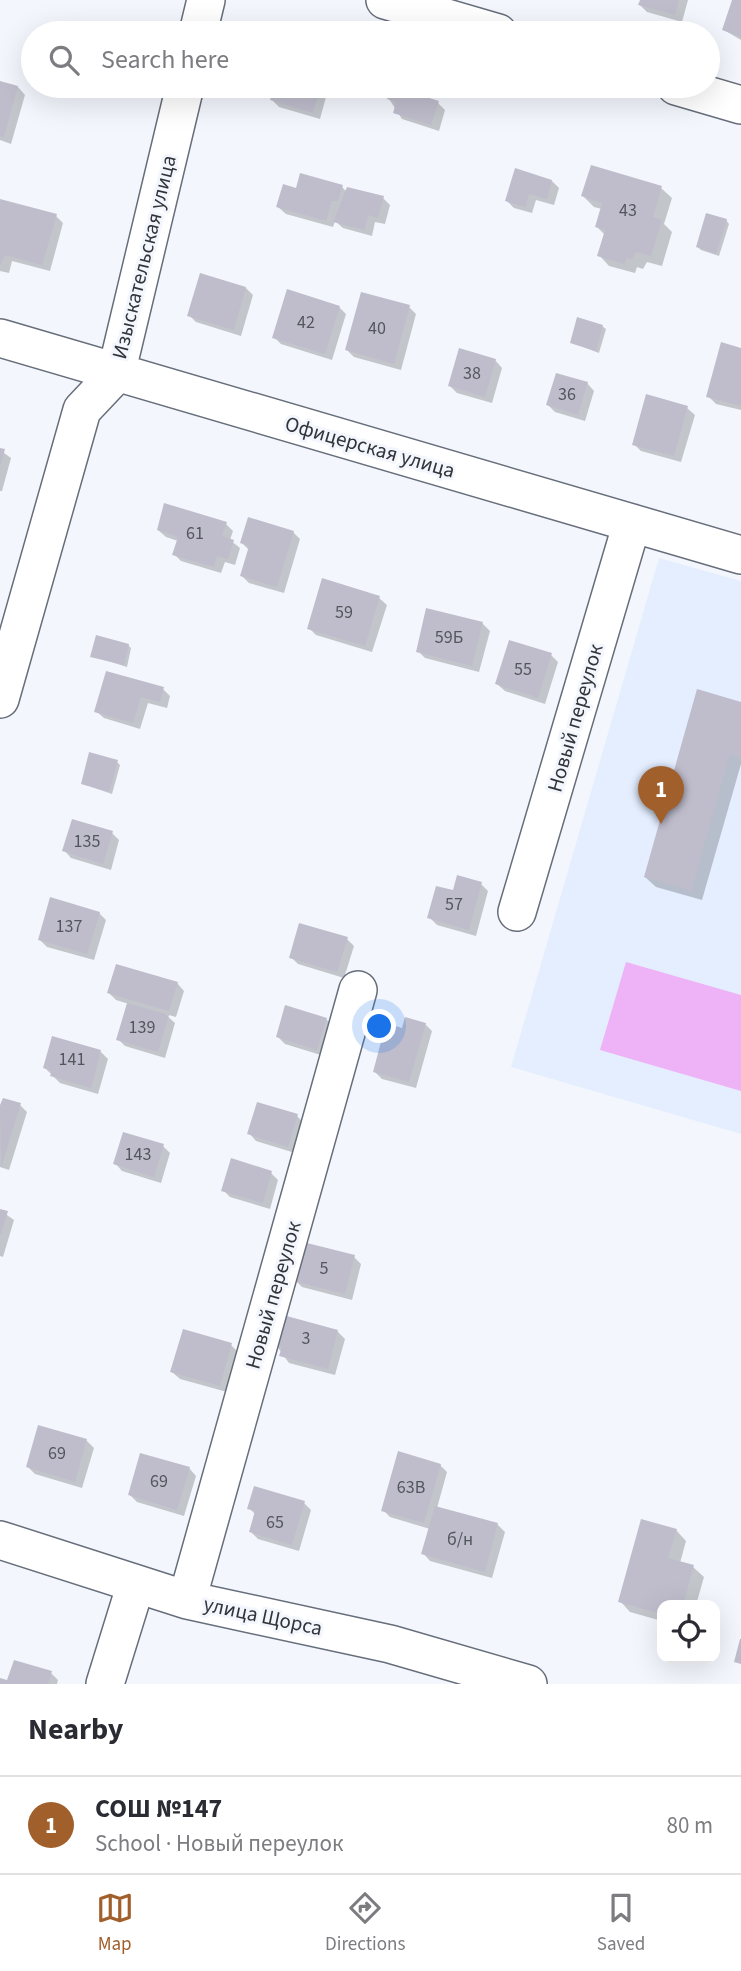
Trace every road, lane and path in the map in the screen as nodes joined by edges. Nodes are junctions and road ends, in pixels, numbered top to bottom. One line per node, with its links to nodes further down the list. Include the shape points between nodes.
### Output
1 (206, 0): 3 (street)
2 (386, 0): 4 (street)
3 (201, 21)
4 (457, 21)
5 (182, 98): 9 (street, Изыскательская улица)
6 (717, 98): 7 (street)
7 (741, 105)
8 (0, 338): 9 (street, Офицерская улица)
9 (116, 374): 10 (street, Офицерская улица); 12 (street, Изыскательская улица, via 82,410)
10 (632, 523): 11 (street, Офицерская улица); 13 (street, Новый переулок)
11 (741, 555)
12 (0, 699)
13 (517, 912)
14 (358, 990): 17 (street, Новый переулок)
15 (0, 1540): 16 (street, улица Щорса)
16 (136, 1584): 17 (street, улица Щорса); 19 (street)
17 (187, 1600): 18 (street, улица Щорса, via 390,1644)
18 (464, 1675): 20 (street, улица Щорса)
19 (105, 1684)
20 (528, 1684)

